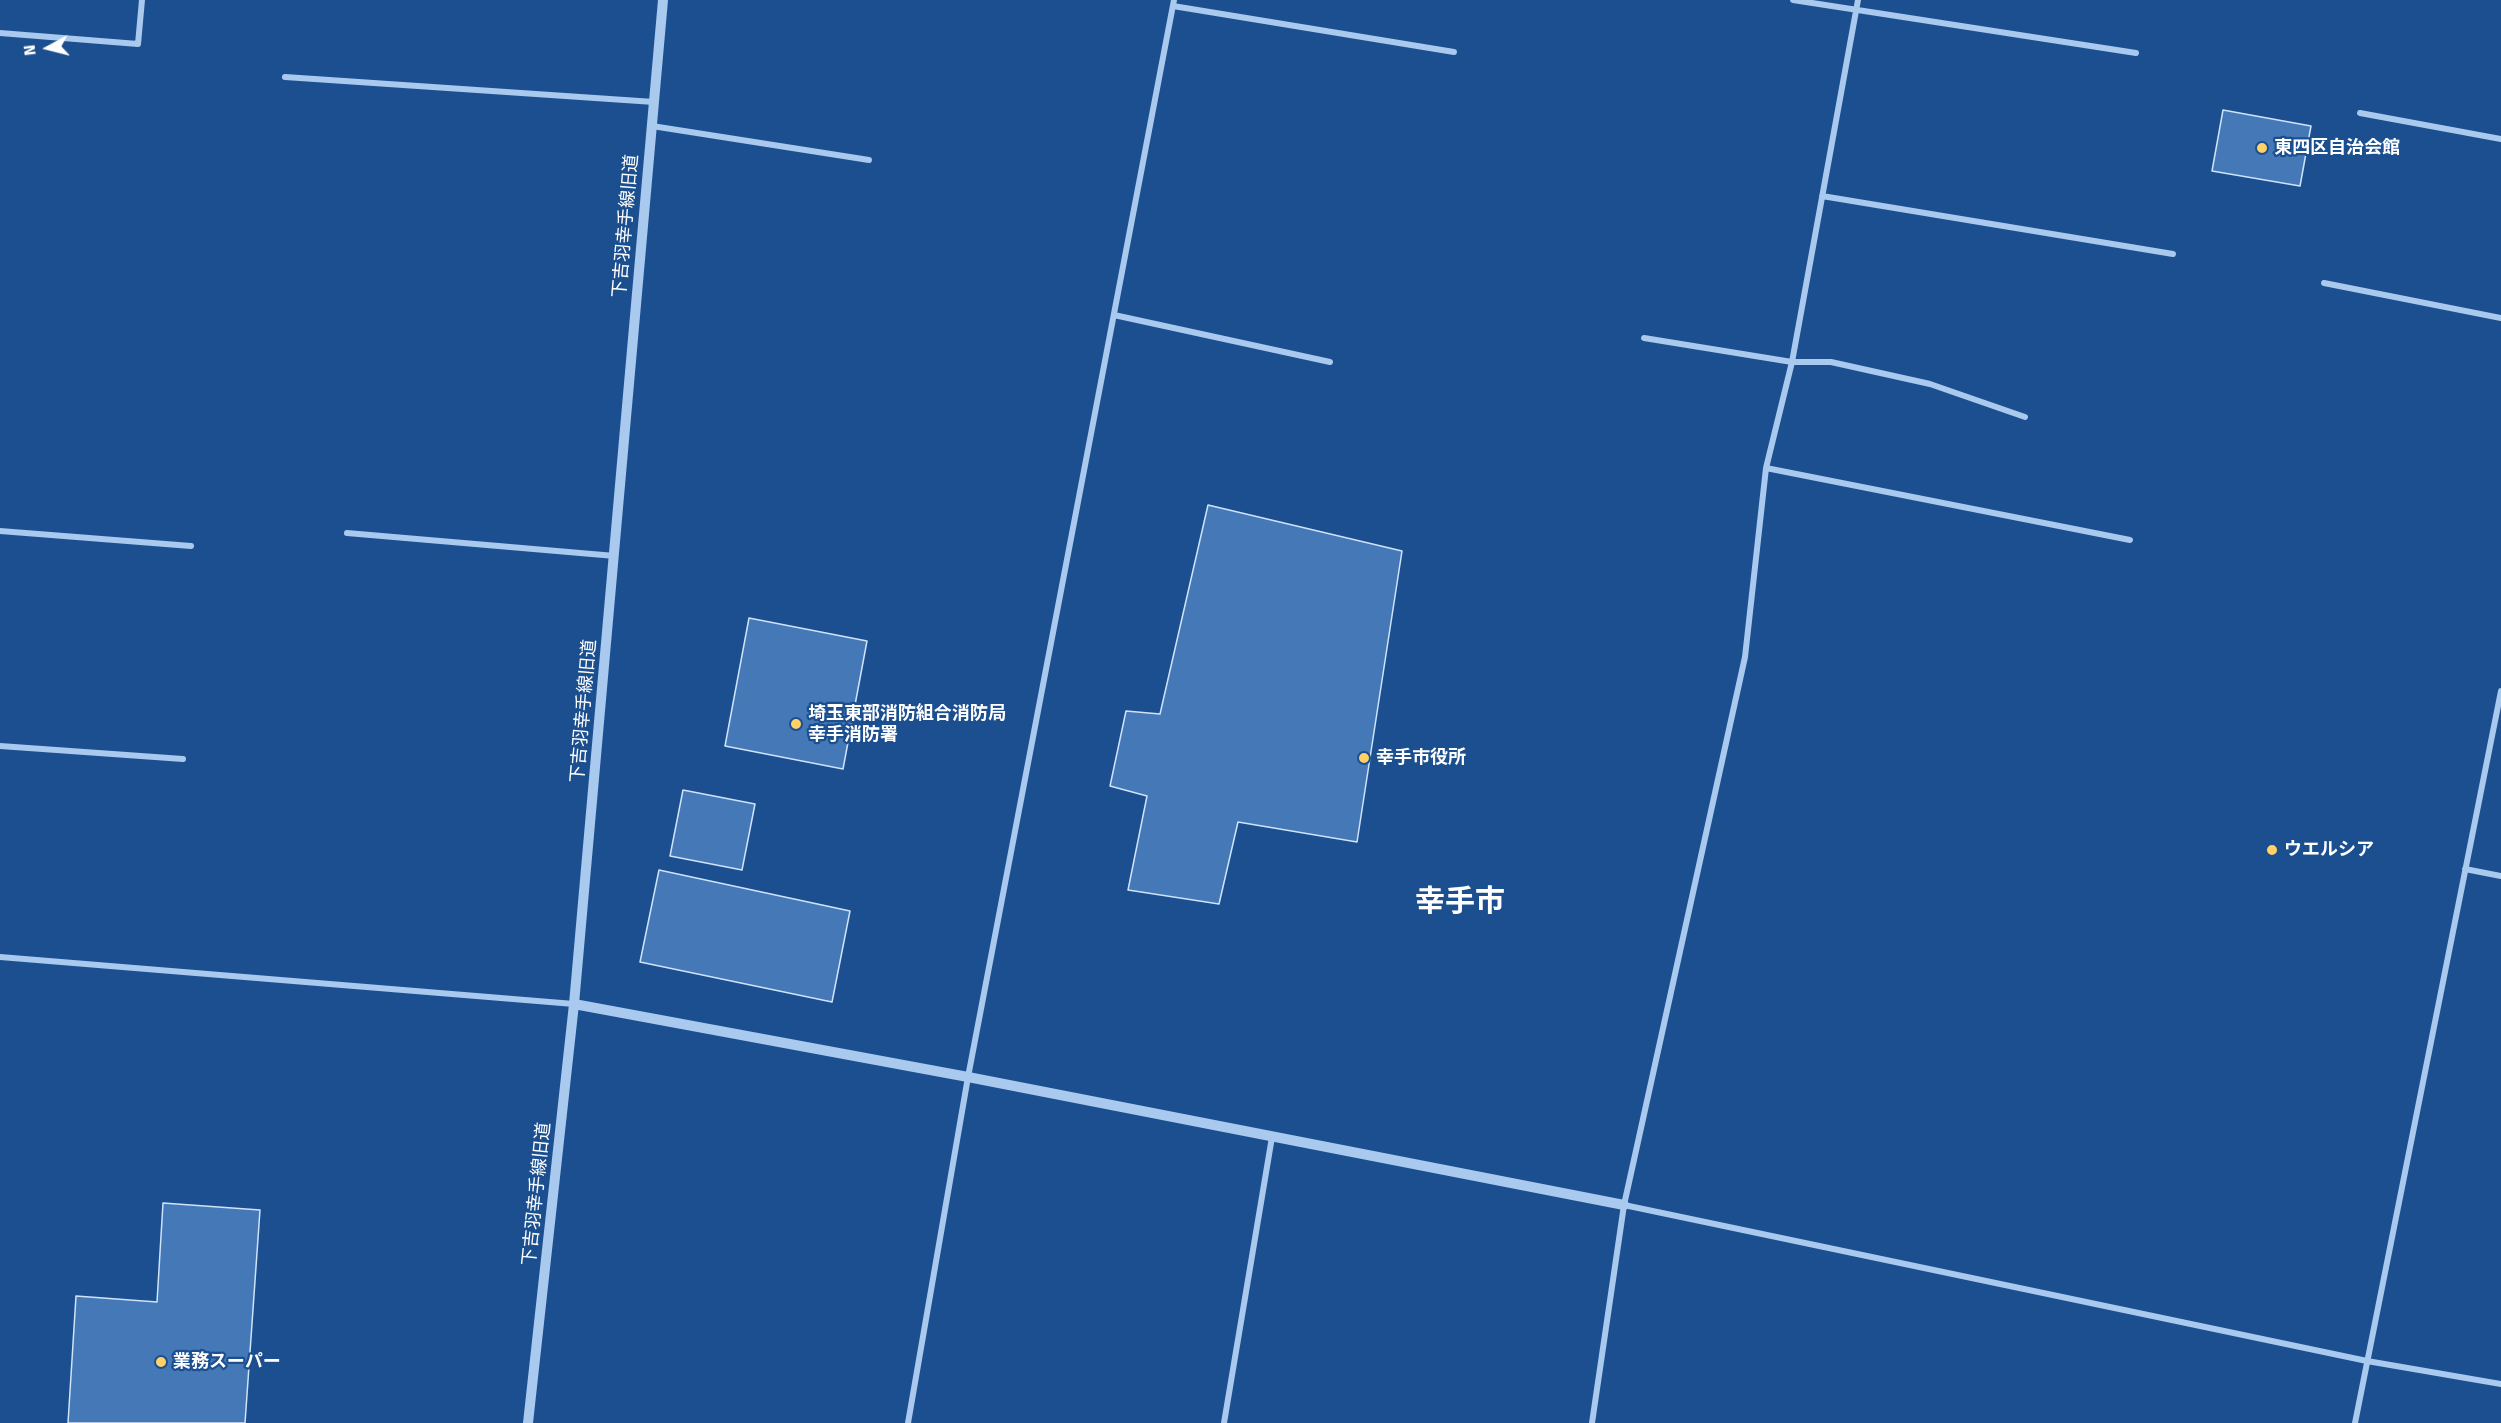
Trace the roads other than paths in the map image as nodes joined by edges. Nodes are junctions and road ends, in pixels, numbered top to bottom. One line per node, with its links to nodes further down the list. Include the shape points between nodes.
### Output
1 (142, 0): 7 (street, via 138,44)
2 (663, 0): 11 (street, 下吉羽幸手線旧道)
3 (1793, 0): 6 (street)
4 (1858, 0): 6 (street)
5 (1174, 3): 8 (street); 19 (street)
6 (1855, 10): 9 (street); 16 (street)
7 (0, 33)
8 (1454, 52)
9 (2136, 53)
10 (285, 77): 11 (street)
11 (654, 102): 13 (street, 下吉羽幸手線旧道)
12 (2360, 113): 14 (street)
13 (652, 126): 15 (street); 30 (street, 下吉羽幸手線旧道)
14 (2501, 139)
15 (869, 160)
16 (1822, 196): 17 (street); 23 (street)
17 (2173, 254)
18 (2324, 283): 20 (street)
19 (1114, 315): 22 (street); 38 (street)
20 (2501, 318)
21 (1644, 338): 23 (street)
22 (1330, 362)
23 (1792, 362): 24 (street, via 1831,362 1930,384); 25 (street)
24 (2025, 417)
25 (1766, 468): 28 (street); 40 (street, via 1745,657)
26 (0, 531): 29 (street)
27 (347, 533): 30 (street)
28 (2130, 540)
29 (191, 546)
30 (615, 556): 37 (street, 下吉羽幸手線旧道)
31 (2501, 691): 34 (street)
32 (0, 746): 33 (street)
33 (183, 759)
34 (2465, 869): 35 (street); 41 (street)
35 (2501, 876)
36 (0, 957): 37 (street)
37 (574, 1004): 38 (street); 43 (street, 下吉羽幸手線旧道)
38 (968, 1077): 39 (street); 44 (street)
39 (1272, 1137): 40 (street); 45 (street)
40 (1624, 1205): 41 (street); 46 (street)
41 (2367, 1361): 42 (street); 47 (street)
42 (2501, 1384)
43 (528, 1423)
44 (908, 1423)
45 (1224, 1423)
46 (1592, 1423)
47 (2355, 1423)

